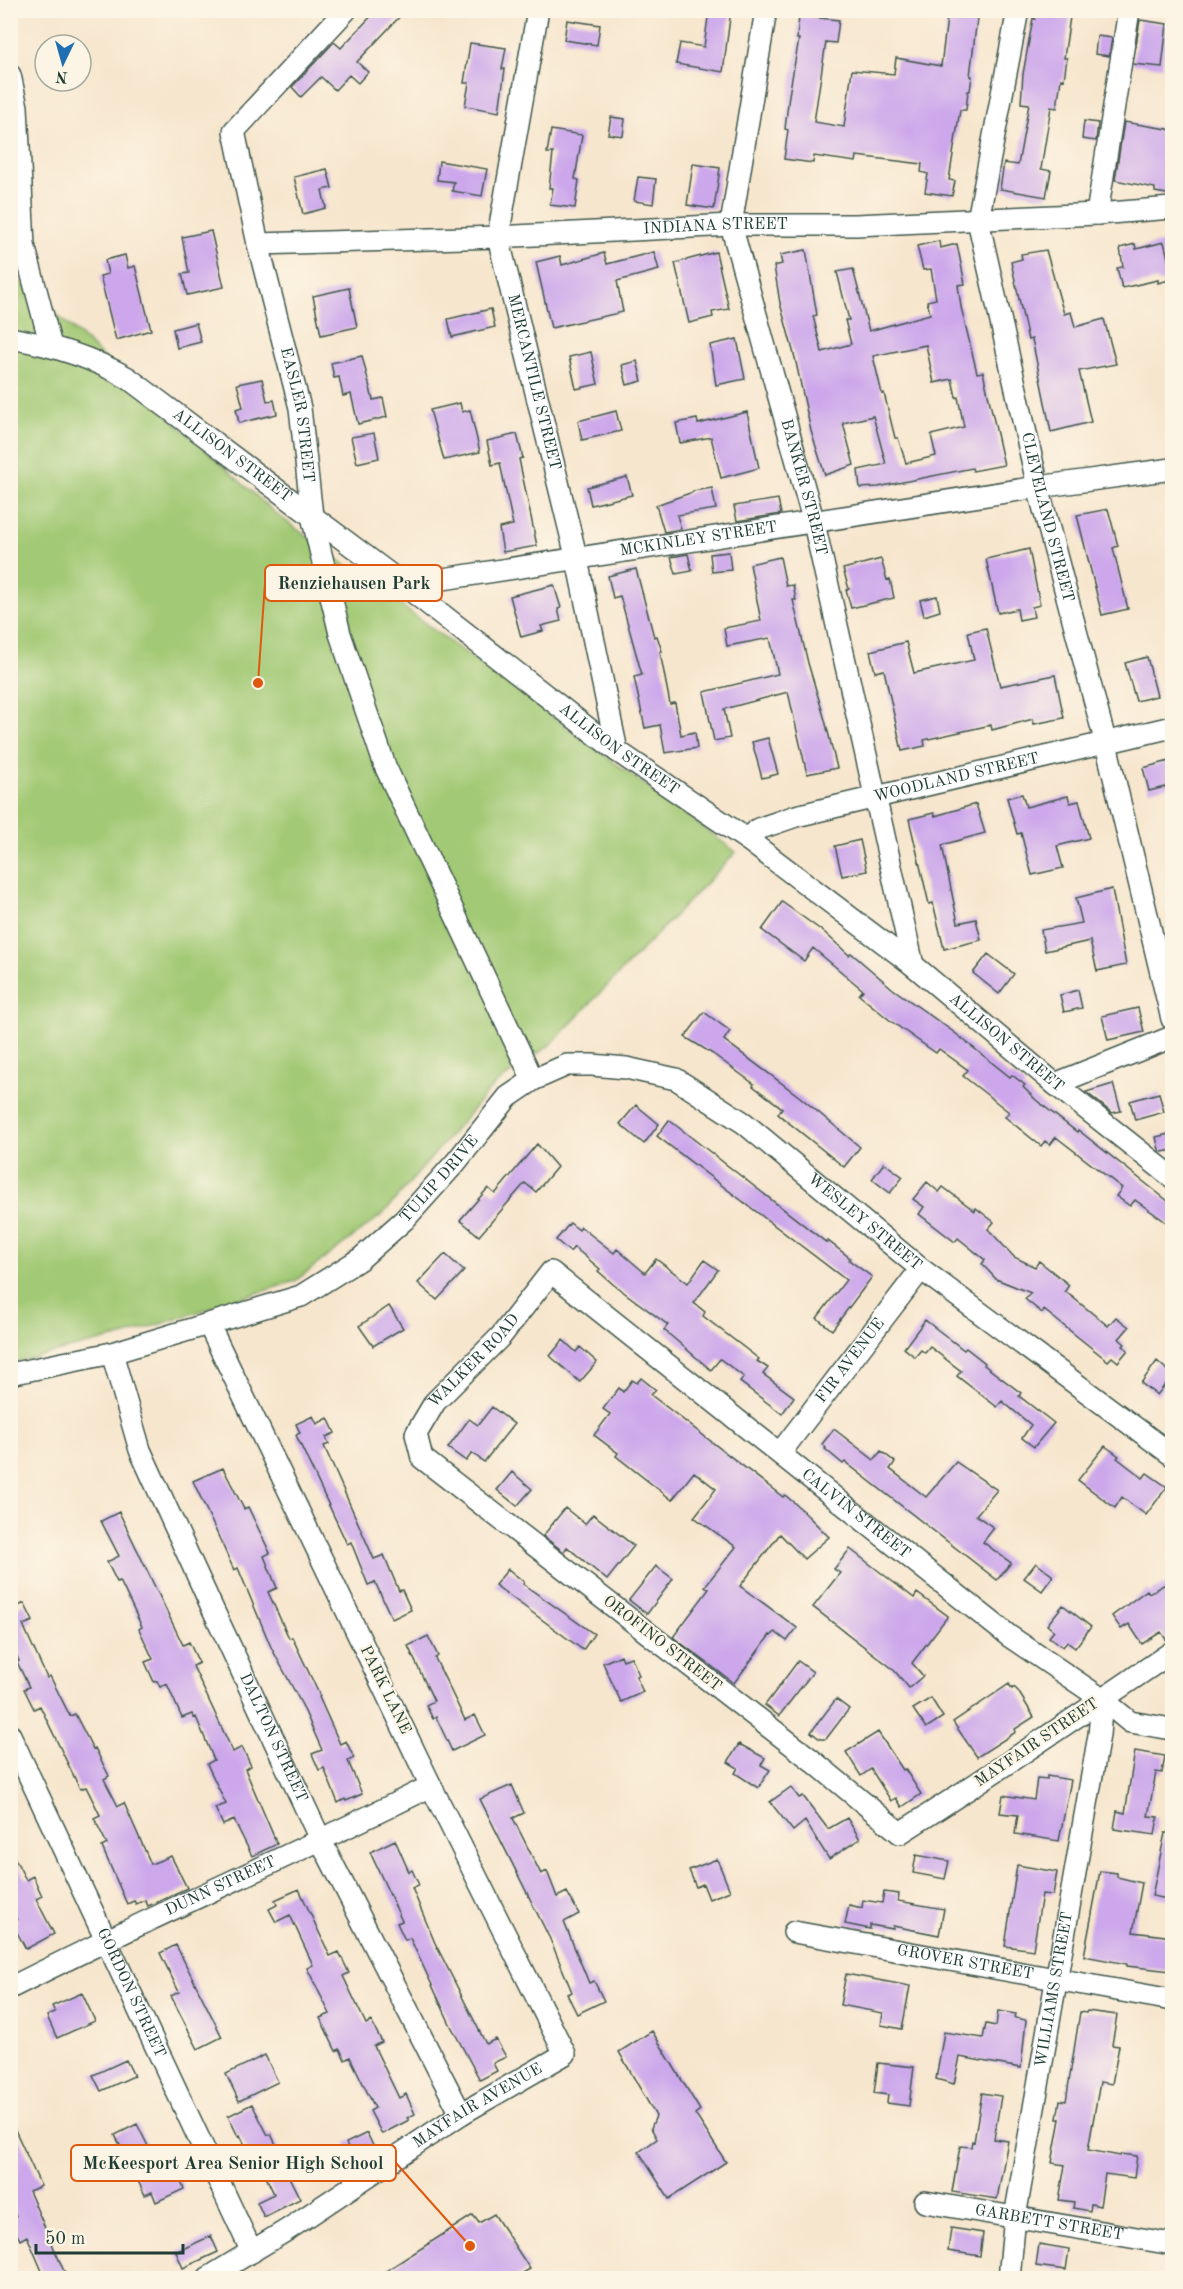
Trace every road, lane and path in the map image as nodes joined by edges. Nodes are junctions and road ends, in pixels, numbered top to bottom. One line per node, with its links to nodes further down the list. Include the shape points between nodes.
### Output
1 (346, 10): 12 (street, EASLER STREET, via 234,131)
2 (538, 10): 11 (street, MERCANTILE STREET)
3 (766, 10): 10 (street, BANKER STREET)
4 (1018, 10): 9 (street, CLEVELAND STREET)
5 (1129, 10): 8 (street)
6 (10, 75): 14 (street, via 17,107 24,245)
7 (1173, 208): 8 (street, INDIANA STREET)
8 (1096, 214): 9 (street, INDIANA STREET)
9 (978, 220): 10 (street, INDIANA STREET); 16 (street, CLEVELAND STREET)
10 (731, 225): 11 (street, INDIANA STREET); 18 (street, BANKER STREET)
11 (498, 237): 12 (street, INDIANA STREET); 19 (street, MERCANTILE STREET)
12 (258, 244): 17 (street, EASLER STREET, via 300,408)
13 (10, 338): 14 (street, ALLISON STREET)
14 (51, 346): 17 (street, ALLISON STREET, via 105,365 128,378)
15 (1173, 469): 16 (street, MCKINLEY STREET)
16 (1038, 487): 18 (street, MCKINLEY STREET); 22 (street, CLEVELAND STREET)
17 (312, 516): 20 (street, ALLISON STREET); 29 (street, EASLER STREET, via 340,634 385,766)
18 (814, 523): 19 (street, MCKINLEY STREET); 24 (street, BANKER STREET)
19 (577, 560): 20 (street, MCKINLEY STREET); 23 (street, MERCANTILE STREET)
20 (404, 585): 23 (street, ALLISON STREET)
21 (1173, 727): 22 (street, WOODLAND STREET)
22 (1106, 744): 24 (street, WOODLAND STREET); 27 (street, CLEVELAND STREET)
23 (617, 751): 25 (street, ALLISON STREET)
24 (876, 796): 25 (street, WOODLAND STREET, via 758,829); 26 (street, BANKER STREET)
25 (748, 840): 26 (street, ALLISON STREET)
26 (913, 965): 30 (street, ALLISON STREET)
27 (1173, 1019)
28 (1173, 1037): 30 (street)
29 (533, 1080): 32 (street, WESLEY STREET, via 567,1065 626,1068 676,1079 744,1124); 34 (street, TULIP DRIVE, via 508,1097 404,1220 360,1259 301,1296)
30 (1055, 1084): 31 (street, ALLISON STREET)
31 (1173, 1177)
32 (921, 1269): 37 (street, FIR AVENUE); 38 (street, WESLEY STREET)
33 (551, 1272): 37 (street, CALVIN STREET); 39 (street, WALKER ROAD, via 501,1336 435,1402 416,1434)
34 (209, 1325): 35 (street, TULIP DRIVE); 44 (street, PARK LANE)
35 (112, 1353): 36 (street, TULIP DRIVE); 46 (street, DALTON STREET, via 140,1450)
36 (10, 1374)
37 (780, 1453): 41 (street, CALVIN STREET, via 1009,1635)
38 (1173, 1455)
39 (422, 1458): 45 (street, OROFINO STREET)
40 (1173, 1652): 41 (street, MAYFAIR STREET)
41 (1102, 1699): 42 (street, CALVIN STREET, via 1130,1722); 45 (street, MAYFAIR STREET); 49 (street, WILLIAMS STREET)
42 (1173, 1729)
43 (10, 1735): 48 (street, GORDON STREET)
44 (431, 1786): 46 (street, DUNN STREET); 52 (street, PARK LANE)
45 (900, 1833)
46 (321, 1841): 48 (street, DUNN STREET); 53 (street, DALTON STREET)
47 (794, 1932): 49 (street, GROVER STREET)
48 (105, 1940): 50 (street, DUNN STREET); 57 (street, GORDON STREET)
49 (1057, 1980): 51 (street, GROVER STREET); 55 (street, WILLIAMS STREET)
50 (10, 1988)
51 (1173, 2000)
52 (565, 2054): 53 (street, MAYFAIR AVENUE)
53 (460, 2114): 57 (street, MAYFAIR AVENUE)
54 (925, 2202): 55 (street, GARBETT STREET)
55 (1014, 2217): 56 (street, GARBETT STREET); 59 (street, WILLIAMS STREET)
56 (1173, 2244)
57 (252, 2252): 58 (street, MAYFAIR AVENUE)
58 (208, 2278)
59 (1010, 2278)

